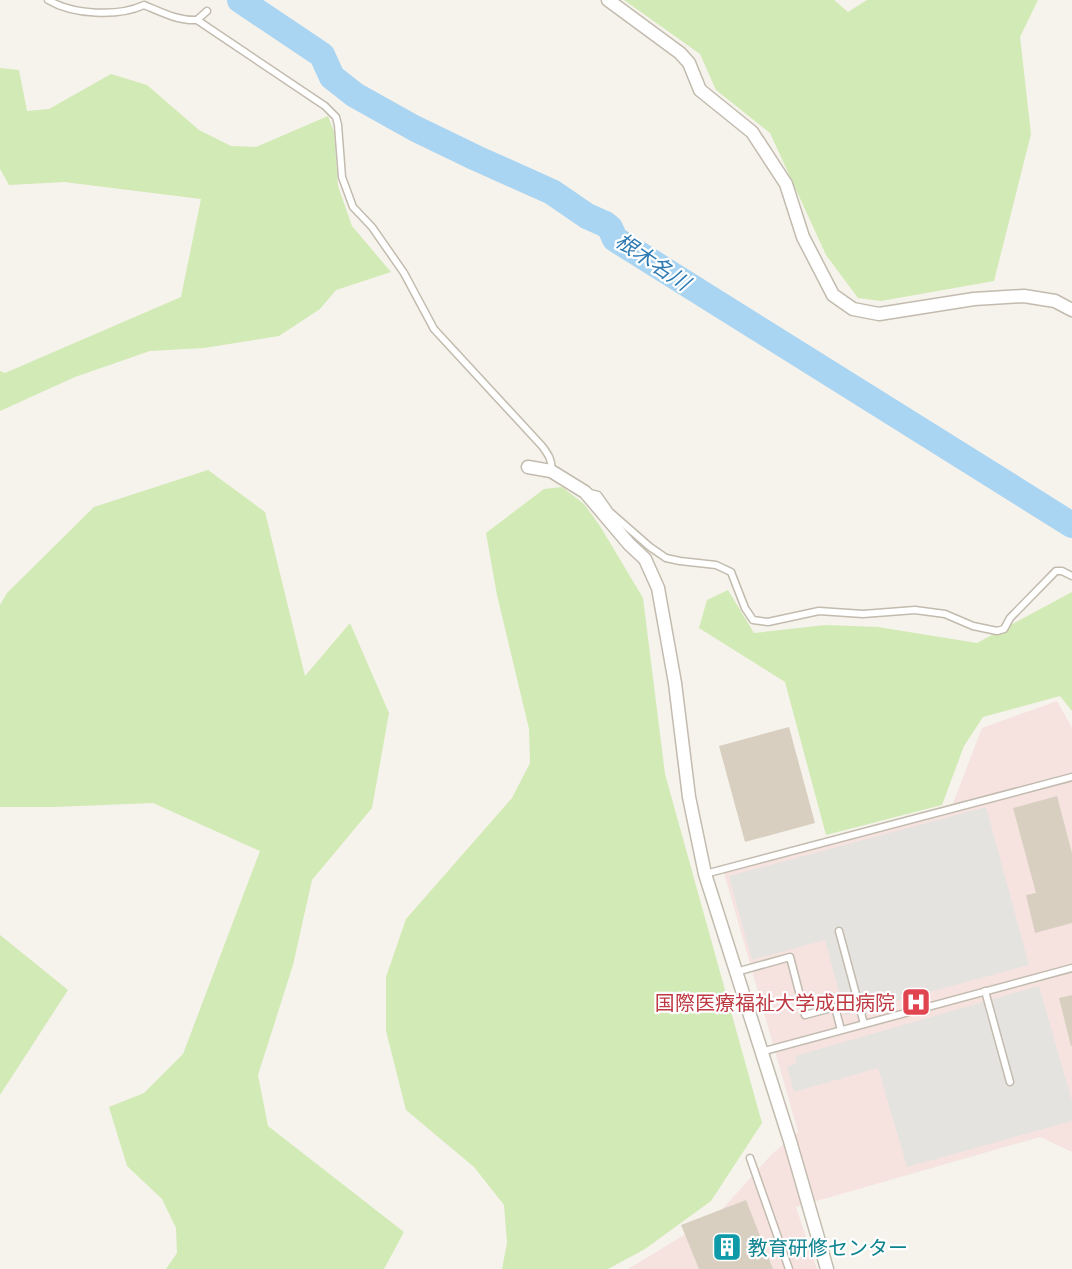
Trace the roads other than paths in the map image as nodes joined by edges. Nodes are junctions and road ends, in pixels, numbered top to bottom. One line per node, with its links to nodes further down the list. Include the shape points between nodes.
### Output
1 (48, 0): 4 (lane, via 69,8 114,13 144,5)
2 (608, 0): 5 (street, via 680,53 700,90 752,132 786,184 803,237 833,295 853,309 879,314 974,299 1024,296)
3 (205, 13): 4 (lane)
4 (197, 21): 7 (lane, via 336,117 342,177 353,207 372,226 404,273 434,329 542,446)
5 (1072, 310)
6 (528, 467): 7 (street)
7 (551, 471): 8 (street)
8 (585, 492): 9 (lane, via 598,495 610,512 666,558 716,564 731,572 745,608 759,622 819,611 863,614 915,610 945,614 973,627 997,631 1004,629 1056,571); 11 (street, via 645,559 658,588 689,797)
9 (1072, 576)
10 (1072, 777): 11 (lane)
11 (705, 874): 14 (street)
12 (839, 931): 16 (lane)
13 (1072, 968): 15 (lane)
14 (736, 972): 17 (lane, via 790,957 805,1015 835,1007); 18 (street)
15 (985, 991): 16 (lane); 19 (lane)
16 (864, 1024): 17 (lane)
17 (841, 1030): 18 (lane)
18 (761, 1052): 22 (street)
19 (1010, 1083)
20 (750, 1158): 21 (lane)
21 (789, 1269)
22 (827, 1269)

